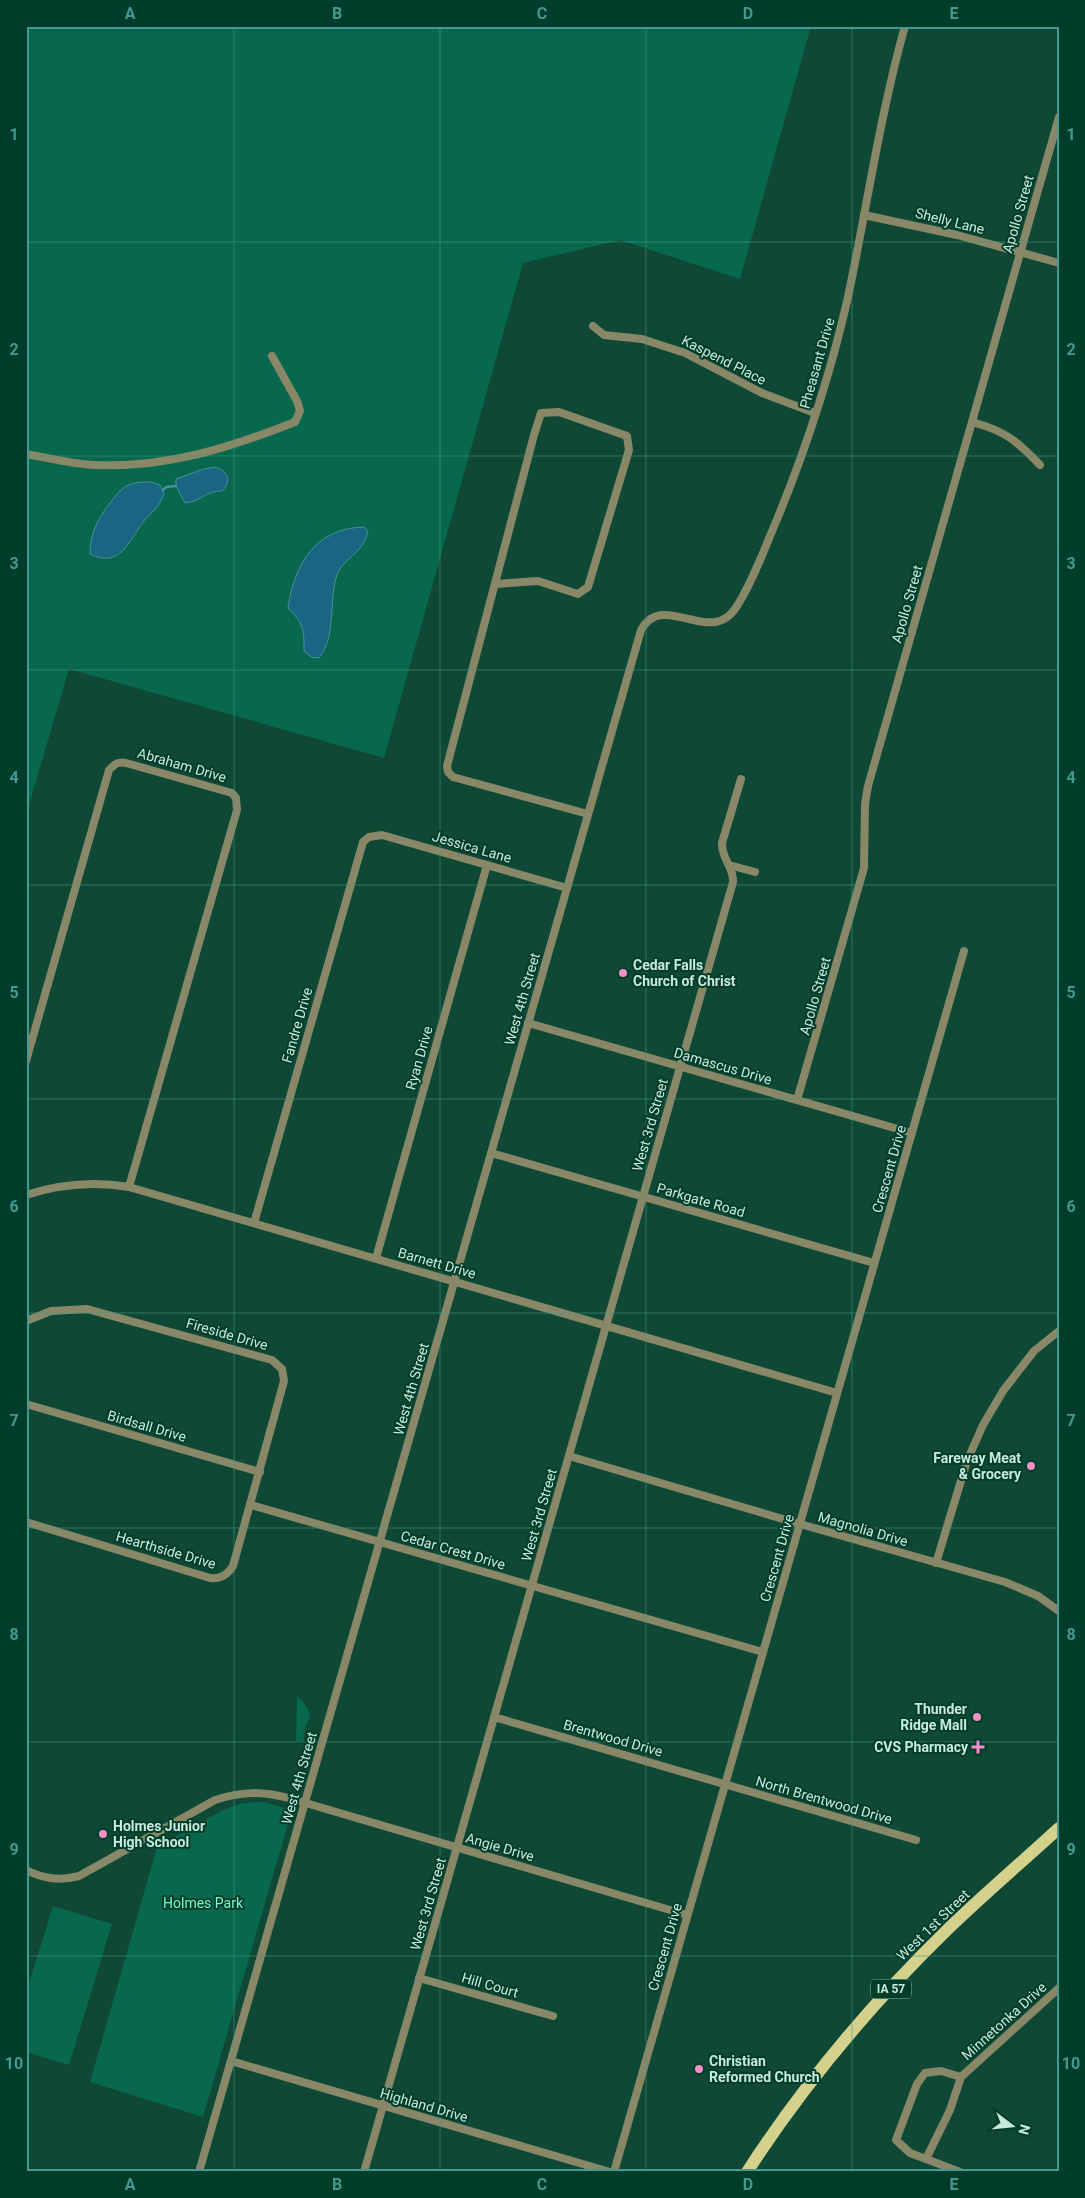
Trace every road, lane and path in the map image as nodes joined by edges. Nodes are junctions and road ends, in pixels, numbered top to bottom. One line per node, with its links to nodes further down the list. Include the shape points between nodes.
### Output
1 (905, 26): 3 (street, Pheasant Drive)
2 (1059, 117): 4 (street, Apollo Street)
3 (864, 215): 4 (street, Shelly Lane); 8 (street, Pheasant Drive, via 848,298)
4 (1020, 252): 5 (street, Shelly Lane); 9 (street, Apollo Street)
5 (1059, 263)
6 (593, 326): 8 (street, Kaspend Place, via 604,335 642,339 685,352 762,394)
7 (272, 356): 10 (street, via 300,411 295,422 243,443 195,456 125,464 94,464)
8 (816, 413): 13 (street, Pheasant Drive, via 786,497 731,615 711,623 666,614)
9 (972, 422): 11 (street, via 1009,436); 25 (street, Apollo Street, via 868,786 864,868)
10 (26, 454)
11 (1040, 464)
12 (494, 584): 12 (street, via 538,581 578,594 588,587 629,450 627,436 559,412 541,413); 15 (street, via 448,772 453,777)
13 (654, 617): 15 (street, West 4th Street, via 641,630)
14 (741, 779): 18 (street, West 3rd Street, via 722,843 722,852)
15 (588, 814): 20 (street, West 4th Street)
16 (369, 837): 17 (street, Jessica Lane, via 382,835); 31 (street, Fandre Drive, via 360,848)
17 (487, 865): 20 (street, Jessica Lane); 32 (street, Ryan Drive)
18 (729, 865): 19 (street); 24 (street, West 3rd Street, via 733,882)
19 (755, 872)
20 (567, 888): 22 (street, West 4th Street)
21 (964, 951): 26 (street, Crescent Drive)
22 (528, 1023): 24 (street, Damascus Drive); 27 (street, West 4th Street)
23 (26, 1060): 28 (street, Abraham Drive, via 114,764 126,762 232,793 237,810)
24 (680, 1067): 25 (street, Damascus Drive); 30 (street, West 3rd Street)
25 (797, 1100): 26 (street, Damascus Drive)
26 (912, 1133): 33 (street, Crescent Drive)
27 (491, 1153): 30 (street, Parkgate Road); 34 (street, West 4th Street)
28 (129, 1187): 29 (street, Barnett Drive, via 74,1184); 31 (street, Barnett Drive)
29 (26, 1195)
30 (643, 1197): 33 (street, Parkgate Road); 36 (street, West 3rd Street)
31 (254, 1223): 32 (street, Barnett Drive)
32 (376, 1258): 34 (street, Barnett Drive)
33 (874, 1263): 38 (street, Crescent Drive)
34 (455, 1281): 36 (street, Barnett Drive); 45 (street, West 4th Street)
35 (26, 1321): 41 (street, Fireside Drive, via 63,1309 100,1312 272,1360 284,1375 284,1387)
36 (606, 1326): 38 (street, Barnett Drive); 40 (street, West 3rd Street)
37 (1059, 1331): 46 (street, via 1034,1351 1003,1391 983,1425 967,1462)
38 (837, 1393): 44 (street, Crescent Drive)
39 (26, 1404): 41 (street, Birdsall Drive)
40 (569, 1456): 44 (street, Magnolia Drive); 47 (street, West 3rd Street)
41 (260, 1472): 42 (street, Fireside Drive)
42 (251, 1505): 43 (street, Hearthside Drive, via 233,1566 224,1576 215,1578); 45 (street, Cedar Crest Drive)
43 (26, 1522)
44 (800, 1524): 46 (street, Magnolia Drive); 49 (street, Crescent Drive)
45 (380, 1542): 47 (street, Cedar Crest Drive); 52 (street, West 4th Street)
46 (936, 1563): 48 (street, Magnolia Drive, via 1005,1582 1038,1596)
47 (532, 1586): 49 (street, Cedar Crest Drive); 50 (street, West 3rd Street)
48 (1059, 1611)
49 (763, 1652): 51 (street, Crescent Drive)
50 (494, 1717): 51 (street, Brentwood Drive); 55 (street, West 3rd Street)
51 (725, 1784): 54 (street, North Brentwood Drive); 57 (street, Crescent Drive)
52 (305, 1803): 55 (street, Angie Drive); 56 (street, Angie Drive, via 260,1792 226,1796 79,1876 56,1879 40,1877); 61 (street, West 4th Street)
53 (1059, 1828): 69 (main road, West 1st Street / IA 57, via 947,1930 856,2026 801,2094)
54 (916, 1840)
55 (457, 1848): 57 (street, Angie Drive); 58 (street, West 3rd Street)
56 (26, 1870)
57 (687, 1915): 68 (street, Crescent Drive)
58 (419, 1978): 60 (street, Hill Court); 63 (street, West 3rd Street)
59 (1059, 1988): 62 (street, Minnetonka Drive)
60 (553, 2016)
61 (231, 2061): 63 (street, Highland Drive); 65 (street, West 4th Street)
62 (963, 2075): 64 (street); 64 (street, via 925,2073 917,2084 896,2140 910,2153)
63 (383, 2106): 66 (street, West 3rd Street); 67 (street, Highland Drive)
64 (926, 2159): 70 (street)
65 (199, 2172)
66 (364, 2172)
67 (610, 2172)
68 (614, 2172)
69 (747, 2172)
70 (960, 2172)

